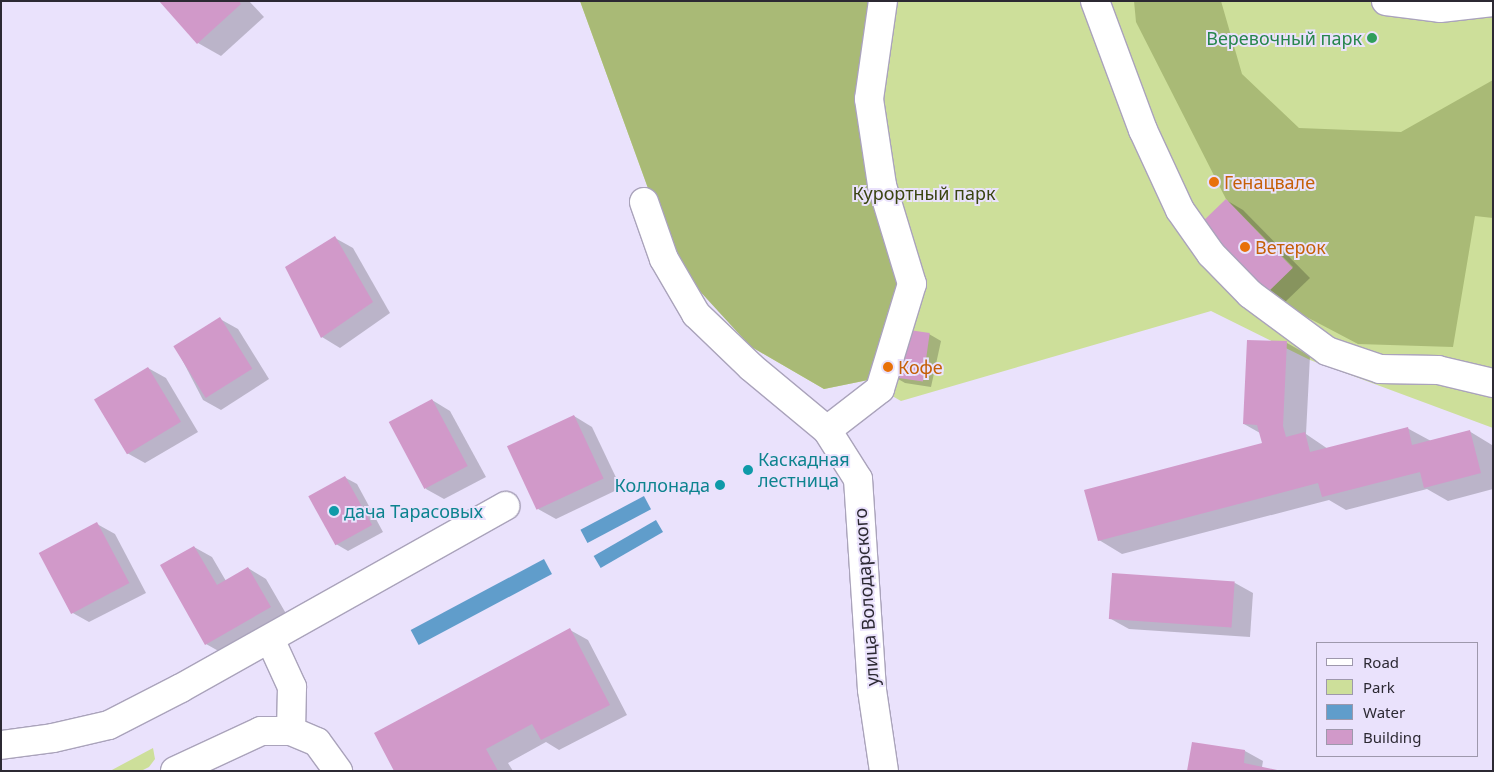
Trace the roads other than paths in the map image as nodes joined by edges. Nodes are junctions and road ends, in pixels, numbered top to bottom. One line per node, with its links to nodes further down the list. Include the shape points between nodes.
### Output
1 (883, 1): 7 (street, via 869,99 882,185 912,284 880,389)
2 (1095, 1): 6 (street, via 1143,130 1180,210 1211,254 1250,294 1327,351 1380,369 1438,370)
3 (1386, 1): 4 (street, via 1440,8)
4 (1493, 2)
5 (644, 202): 7 (street, улица Володарского, via 664,259 696,314 751,367)
6 (1493, 383)
7 (827, 430): 14 (street, улица Володарского, via 858,479 872,690)
8 (505, 506): 9 (street)
9 (270, 639): 10 (street, via 292,688); 11 (street, via 110,725)
10 (291, 731): 12 (street, via 261,731); 13 (street, via 317,742)
11 (1, 745)
12 (175, 771)
13 (338, 771)
14 (884, 771)

